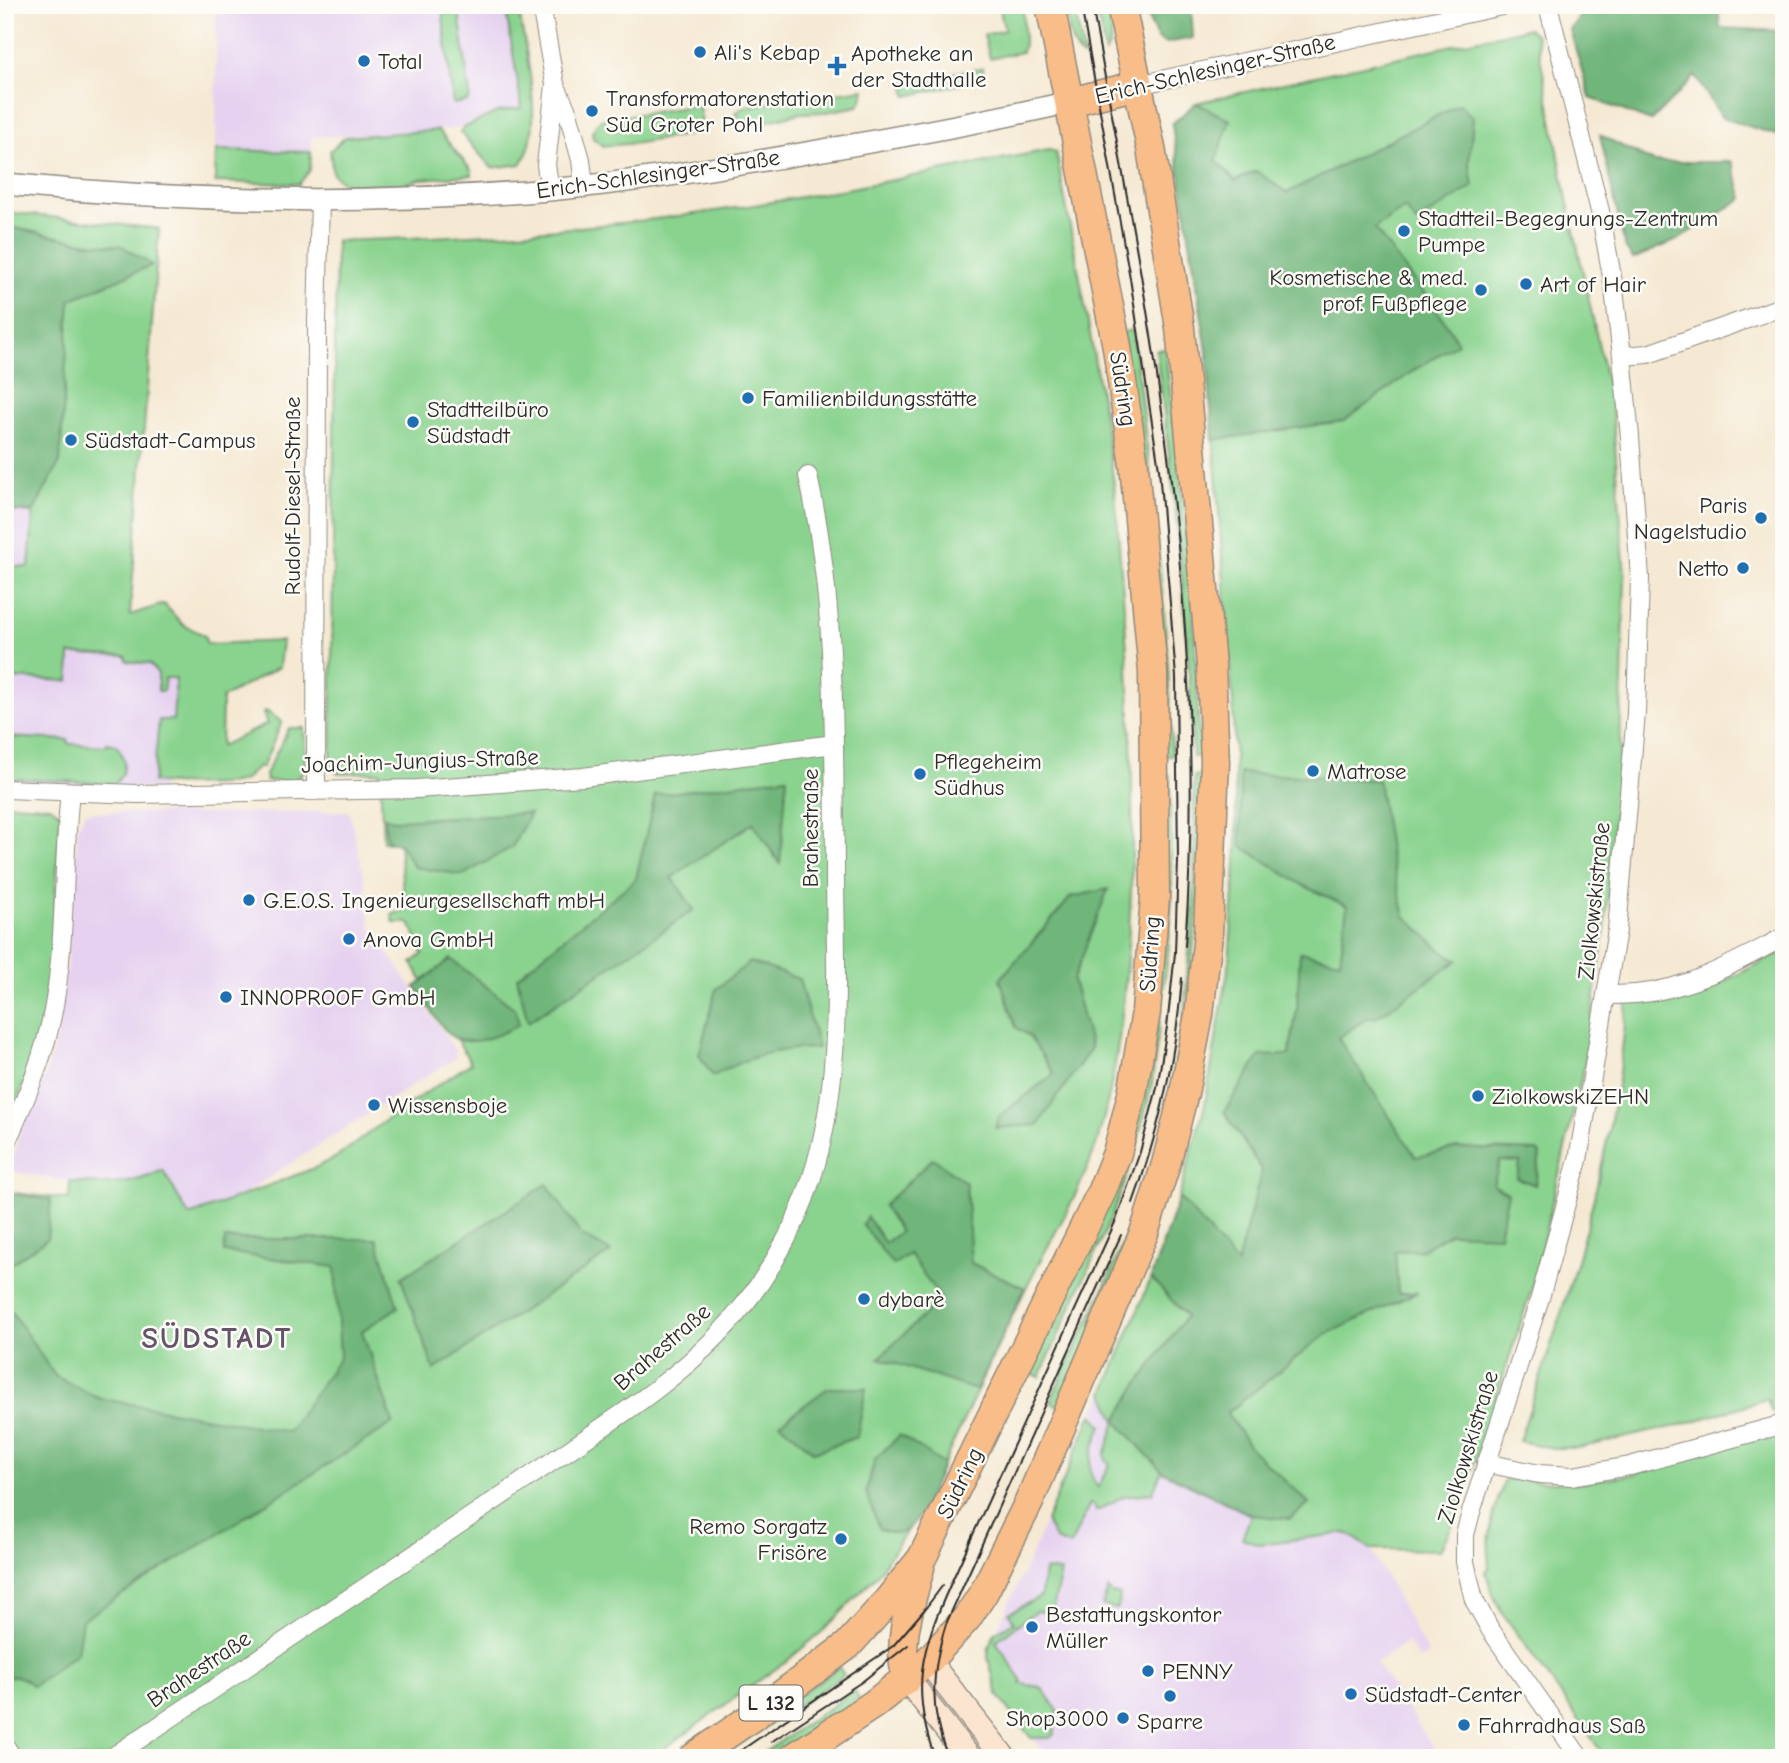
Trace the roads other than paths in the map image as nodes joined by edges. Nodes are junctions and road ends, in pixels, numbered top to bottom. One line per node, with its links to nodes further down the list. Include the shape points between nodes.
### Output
1 (541, 5): 6 (street)
2 (1050, 5): 8 (main road, Südring)
3 (1121, 5): 7 (main road)
4 (1506, 5): 7 (street, Erich-Schlesinger-Straße)
5 (1548, 5): 14 (street, Ziolkowskistraße, via 1600,211)
6 (555, 84): 10 (street, via 568,113); 11 (street, via 546,165)
7 (1138, 85): 8 (main road, Erich-Schlesinger-Straße); 27 (main road, via 1180,328 1211,665 1214,775 1208,934 1199,1015 1184,1093 1144,1233 1030,1502 967,1618)
8 (1070, 102): 10 (street, Erich-Schlesinger-Straße, via 783,157); 25 (main road, Südring, via 1117,347 1134,465 1153,672 1155,897 1146,1012 1132,1094 1117,1153 1100,1195)
9 (5, 184): 12 (street, Erich-Schlesinger-Straße, via 83,192)
10 (584, 186): 11 (street, Erich-Schlesinger-Straße)
11 (550, 190): 12 (street, Erich-Schlesinger-Straße)
12 (320, 201): 18 (street, Rudolf-Diesel-Straße)
13 (1784, 306): 14 (street, via 1648,354)
14 (1622, 356): 21 (street, Ziolkowskistraße, via 1640,578 1634,739)
15 (808, 476): 16 (street, Brahestraße, via 826,581)
16 (834, 744): 18 (street, Joachim-Jungius-Straße, via 558,779); 30 (street, Brahestraße, via 835,1050 825,1130 805,1196 784,1244 756,1289 711,1342 630,1408)
17 (5, 789): 19 (street, Joachim-Jungius-Straße)
18 (316, 791): 19 (street, Joachim-Jungius-Straße)
19 (70, 792): 22 (street, via 58,984 35,1074)
20 (1784, 937): 21 (street, via 1688,984 1652,994)
21 (1608, 995): 24 (street, Ziolkowskistraße, via 1578,1160 1541,1297)
22 (5, 1146)
23 (1784, 1424): 24 (street, via 1630,1466 1572,1476)
24 (1486, 1463): 35 (street, Ziolkowskistraße, via 1465,1535 1465,1562 1474,1600)
25 (922, 1558): 26 (main road, Südring / L 132); 27 (main road, via 905,1634)
26 (848, 1645): 27 (main road, via 872,1642); 31 (main road, Südring / L 132)
27 (913, 1663): 32 (main road, L 132, via 874,1704); 33 (main road); 34 (main road)
28 (5, 1746): 29 (street)
29 (13, 1758)
30 (111, 1758)
31 (693, 1758)
32 (793, 1758)
33 (969, 1758)
34 (1004, 1758)
35 (1580, 1758)

